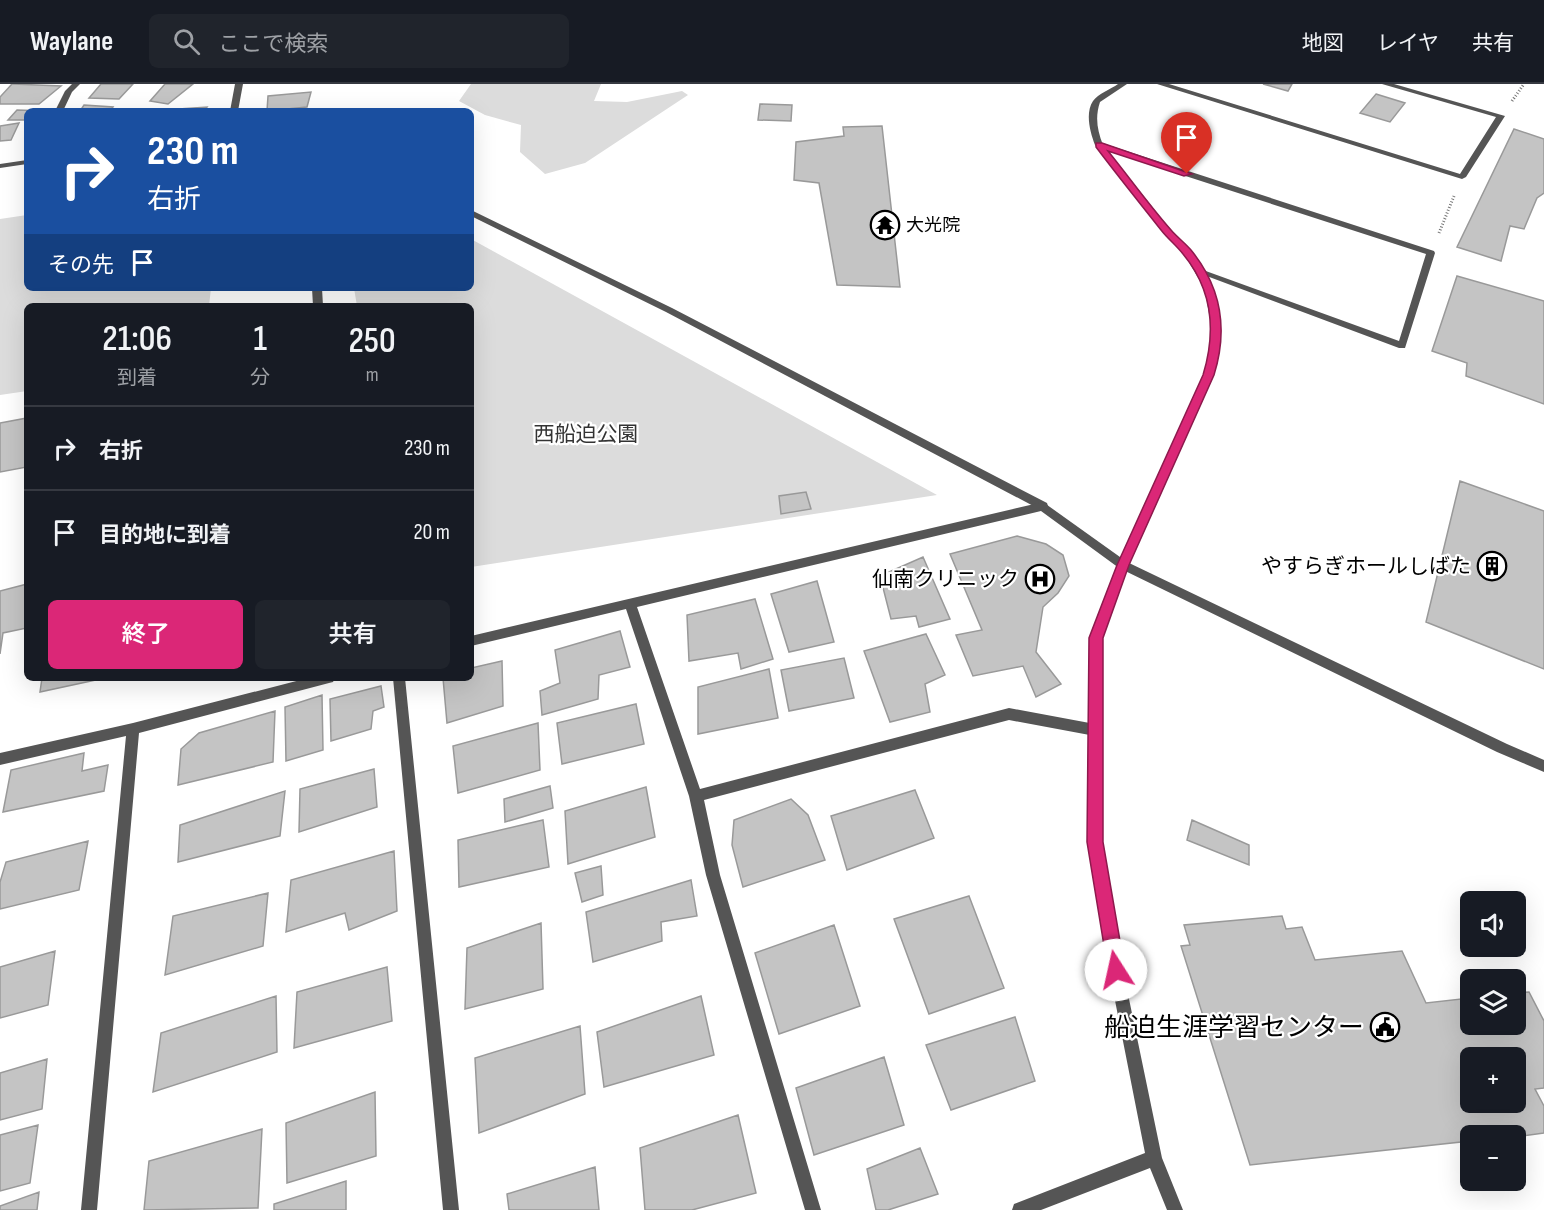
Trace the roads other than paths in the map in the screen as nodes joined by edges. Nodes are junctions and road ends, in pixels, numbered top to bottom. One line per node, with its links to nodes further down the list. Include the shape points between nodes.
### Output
1 (76, 84): 6 (street)
2 (238, 84): 7 (street)
3 (1123, 84): 8 (street, via 1103,96 1093,109)
4 (1161, 84): 5 (street, via 1461,177 1501,116)
5 (1386, 84)
6 (60, 108)
7 (234, 108)
8 (1099, 145): 12 (street); 12 (street, via 1431,254 1402,346)
9 (24, 162): 10 (street)
10 (0, 166)
11 (474, 214): 13 (street, via 669,310)
12 (1200, 272): 14 (street, via 1213,302 1218,331 1216,351 1209,375)
13 (1043, 506): 14 (street); 15 (street)
14 (1123, 565): 20 (street, via 1096,638); 22 (street)
15 (630, 603): 16 (street); 23 (street)
16 (474, 640)
17 (317, 681): 19 (street)
18 (399, 681): 26 (street)
19 (133, 729): 21 (street); 25 (street)
20 (1095, 730): 23 (street, via 1010,714); 24 (street, via 1095,842)
21 (0, 759)
22 (1544, 765)
23 (696, 796): 27 (street, via 713,874)
24 (1154, 1158): 28 (street); 29 (street)
25 (89, 1210)
26 (451, 1210)
27 (813, 1210)
28 (1020, 1210)
29 (1175, 1210)

